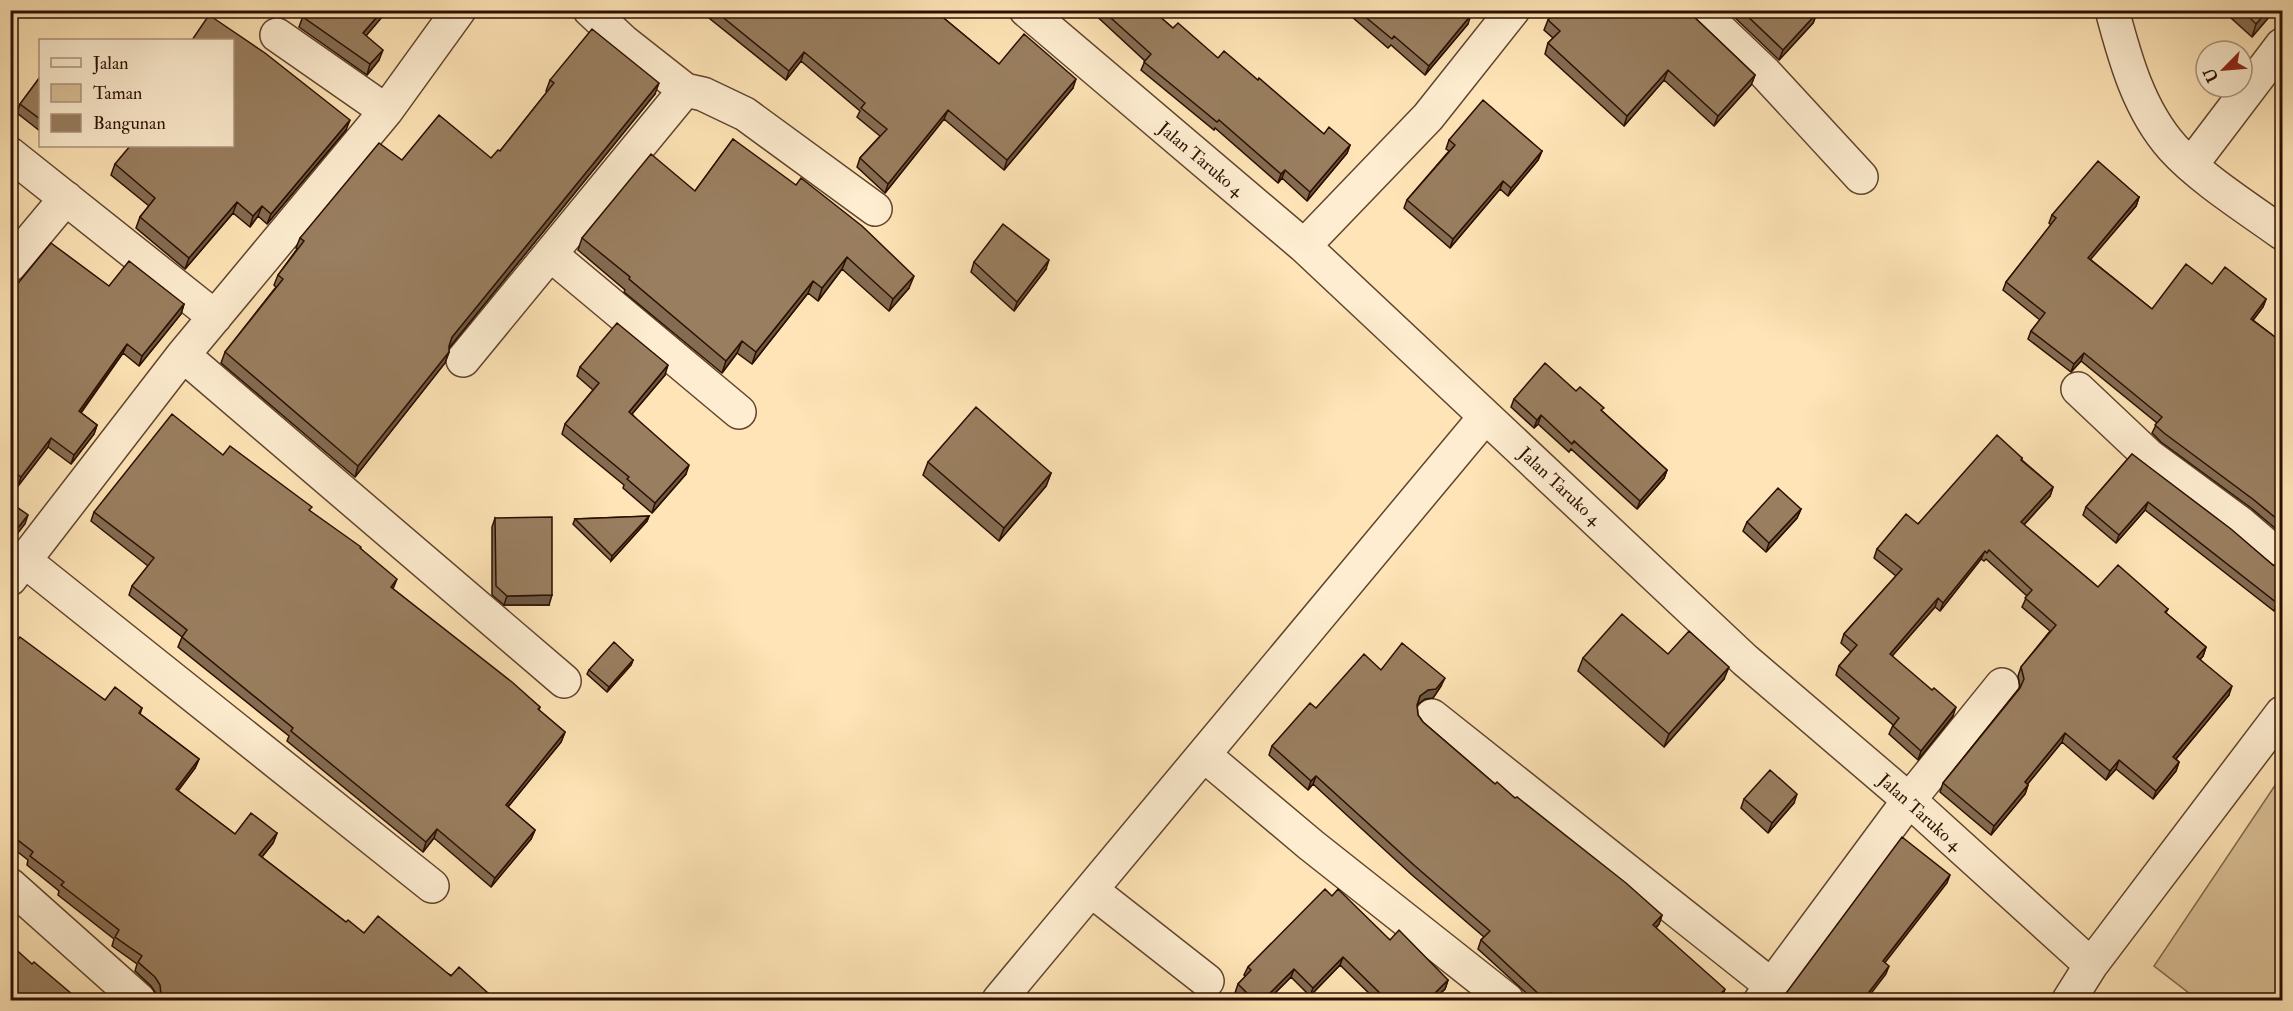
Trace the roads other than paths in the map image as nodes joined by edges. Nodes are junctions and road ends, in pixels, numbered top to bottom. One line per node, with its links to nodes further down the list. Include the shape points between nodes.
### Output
1 (459, 10): 10 (street)
2 (590, 10): 9 (street)
3 (1026, 10): 17 (street, Jalan Taruko 4)
4 (1513, 10): 17 (street, via 1428,117)
5 (1699, 10): 13 (street, via 1765,73)
6 (2112, 10): 12 (street, via 2136,89 2154,123)
7 (277, 35): 10 (street)
8 (2283, 45): 12 (street)
9 (685, 90): 15 (street, via 745,114); 18 (street)
10 (386, 111): 20 (street)
11 (10, 154): 14 (street)
12 (2191, 165): 16 (street)
13 (1861, 177)
14 (66, 198): 19 (street); 20 (street)
15 (875, 209)
16 (2283, 233)
17 (1304, 246): 25 (street, Jalan Taruko 4)
18 (550, 254): 22 (street); 24 (street)
19 (10, 265)
20 (215, 317): 21 (street)
21 (183, 355): 27 (street); 28 (street)
22 (463, 360)
23 (2078, 389): 26 (street, via 2150,456)
24 (740, 412)
25 (1485, 417): 32 (street); 33 (street, Jalan Taruko 4, via 1745,660)
26 (2283, 558)
27 (18, 570): 35 (street)
28 (564, 681)
29 (2002, 685): 33 (street)
30 (2283, 713): 37 (street)
31 (1432, 716): 39 (street)
32 (1204, 755): 36 (street); 42 (street)
33 (1909, 801): 37 (street, Jalan Taruko 4); 39 (street)
34 (10, 885): 40 (street)
35 (432, 886)
36 (1091, 890): 38 (street); 41 (street)
37 (2091, 965): 43 (street)
38 (1207, 981)
39 (1767, 993)
40 (139, 1000)
41 (999, 1000)
42 (1507, 1000)
43 (2070, 1000)

